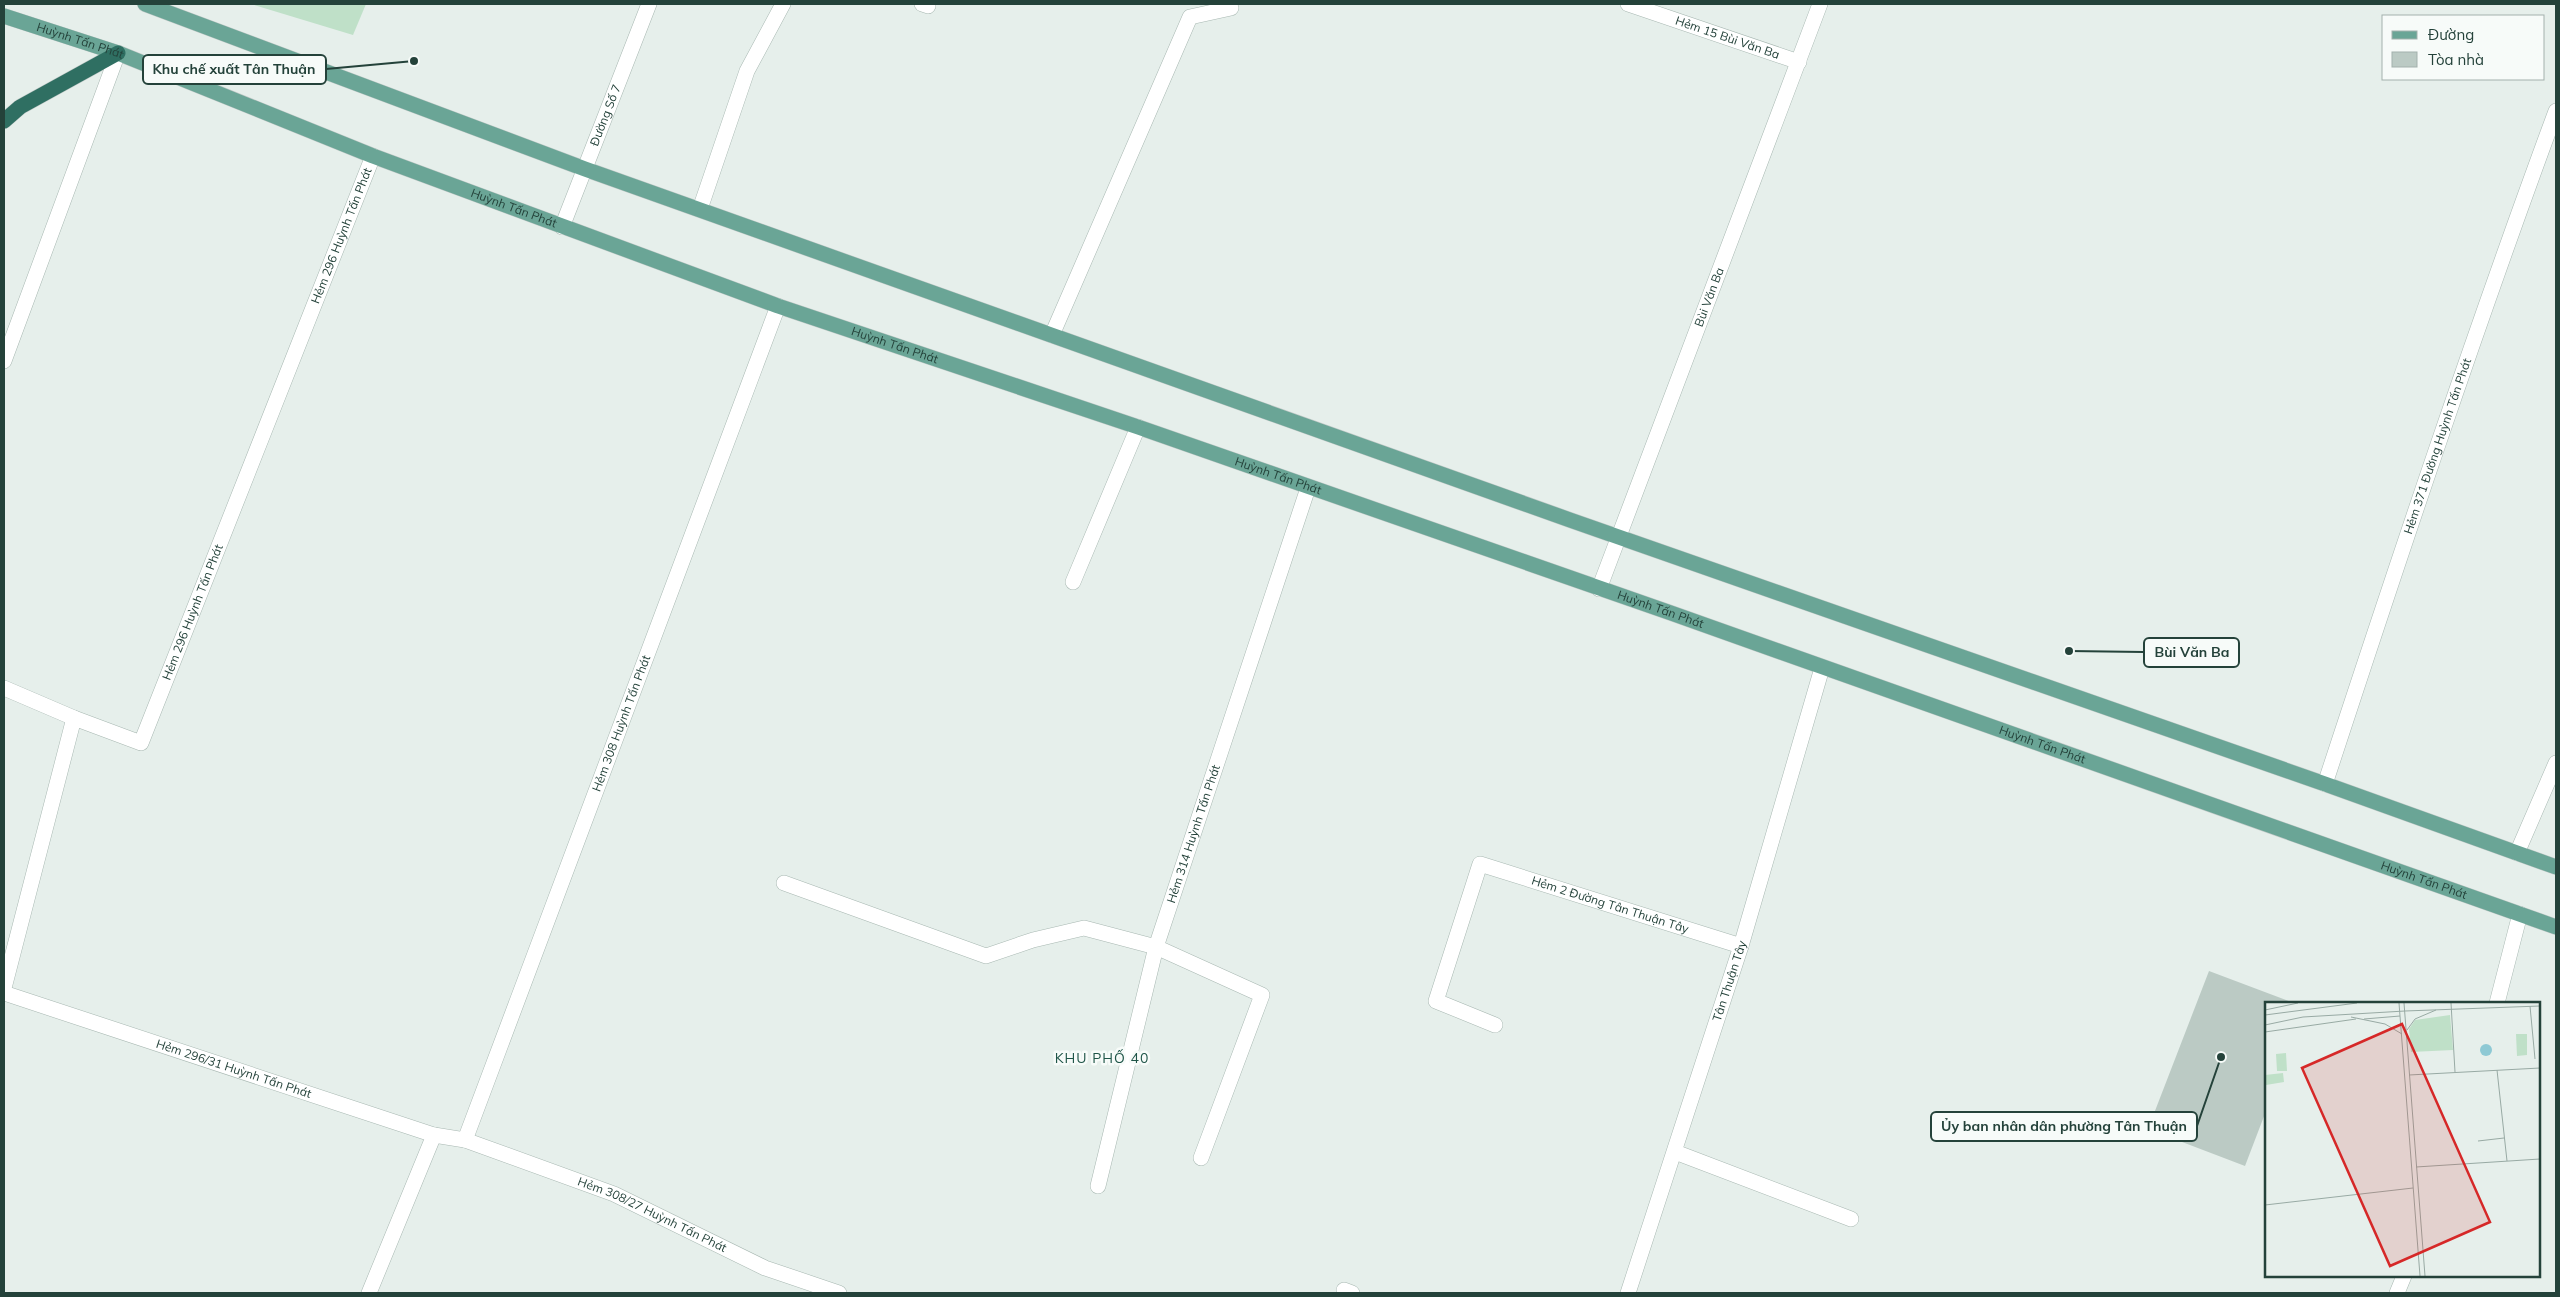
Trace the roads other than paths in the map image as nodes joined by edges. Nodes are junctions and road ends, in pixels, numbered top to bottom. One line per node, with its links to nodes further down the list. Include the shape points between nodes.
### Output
1 (145, 4): 13 (main road)
2 (649, 4): 13 (street, Đường Số 7)
3 (783, 4): 14 (street, via 747,71)
4 (1628, 4): 9 (street, Hẻm 15 Bùi Văn Ba)
5 (1820, 4): 9 (street, Bùi Văn Ba)
6 (1231, 8): 17 (street, via 1190,17)
7 (4, 16): 8 (main road, Huỳnh Tấn Phát)
8 (118, 53): 11 (highway, via 20,107); 12 (main road, Huỳnh Tấn Phát); 18 (street)
9 (1799, 62): 21 (street, Bùi Văn Ba)
10 (2556, 110): 28 (street, Hẻm 371 Đường Huỳnh Tấn Phát, via 2409,526)
11 (4, 120)
12 (373, 156): 15 (main road, Huỳnh Tấn Phát); 26 (street, Hẻm 296 Huỳnh Tấn Phát, via 141,743)
13 (585, 169): 14 (main road); 15 (street, Đường Số 7)
14 (700, 209): 17 (main road)
15 (562, 227): 16 (main road, Huỳnh Tấn Phát)
16 (778, 306): 19 (main road, Huỳnh Tấn Phát); 41 (street, Hẻm 308 Huỳnh Tấn Phát)
17 (1052, 334): 21 (main road)
18 (4, 361)
19 (1138, 427): 20 (main road, Huỳnh Tấn Phát); 22 (street)
20 (1308, 488): 23 (main road, Huỳnh Tấn Phát); 35 (street, Hẻm 314 Huỳnh Tấn Phát)
21 (1619, 536): 23 (street, Bùi Văn Ba); 28 (main road)
22 (1073, 582)
23 (1599, 589): 24 (main road, Huỳnh Tấn Phát)
24 (1822, 668): 32 (main road, Huỳnh Tấn Phát); 34 (street, Tân Thuận Tây)
25 (4, 688): 26 (street)
26 (74, 718): 36 (street)
27 (2556, 763): 29 (street)
28 (2325, 784): 29 (main road)
29 (2517, 853): 30 (main road)
30 (2556, 868)
31 (784, 883): 35 (street, via 986,956 1084,928)
32 (2520, 914): 33 (main road, Huỳnh Tấn Phát); 38 (street)
33 (2556, 927)
34 (1741, 946): 39 (street, Hẻm 2 Đường Tân Thuận Tây, via 1480,864 1436,1001); 42 (street, Tân Thuận Tây)
35 (1156, 947): 43 (street, via 1262,995); 44 (street, Hẻm 314 Huỳnh Tấn Phát)
36 (4, 988)
37 (4, 993): 40 (street, Hẻm 296/31 Huỳnh Tấn Phát)
38 (2497, 1002)
39 (1496, 1024)
40 (434, 1136): 41 (street, Hẻm 296/31 Huỳnh Tấn Phát); 47 (street)
41 (465, 1140): 48 (street, Hẻm 308/27 Huỳnh Tấn Phát, via 614,1194 765,1268)
42 (1675, 1152): 45 (street); 49 (street, Tân Thuận Tây)
43 (1201, 1158)
44 (1098, 1186)
45 (1851, 1219)
46 (2404, 1277): 50 (street)
47 (370, 1293)
48 (839, 1293)
49 (1628, 1293)
50 (2397, 1293)

